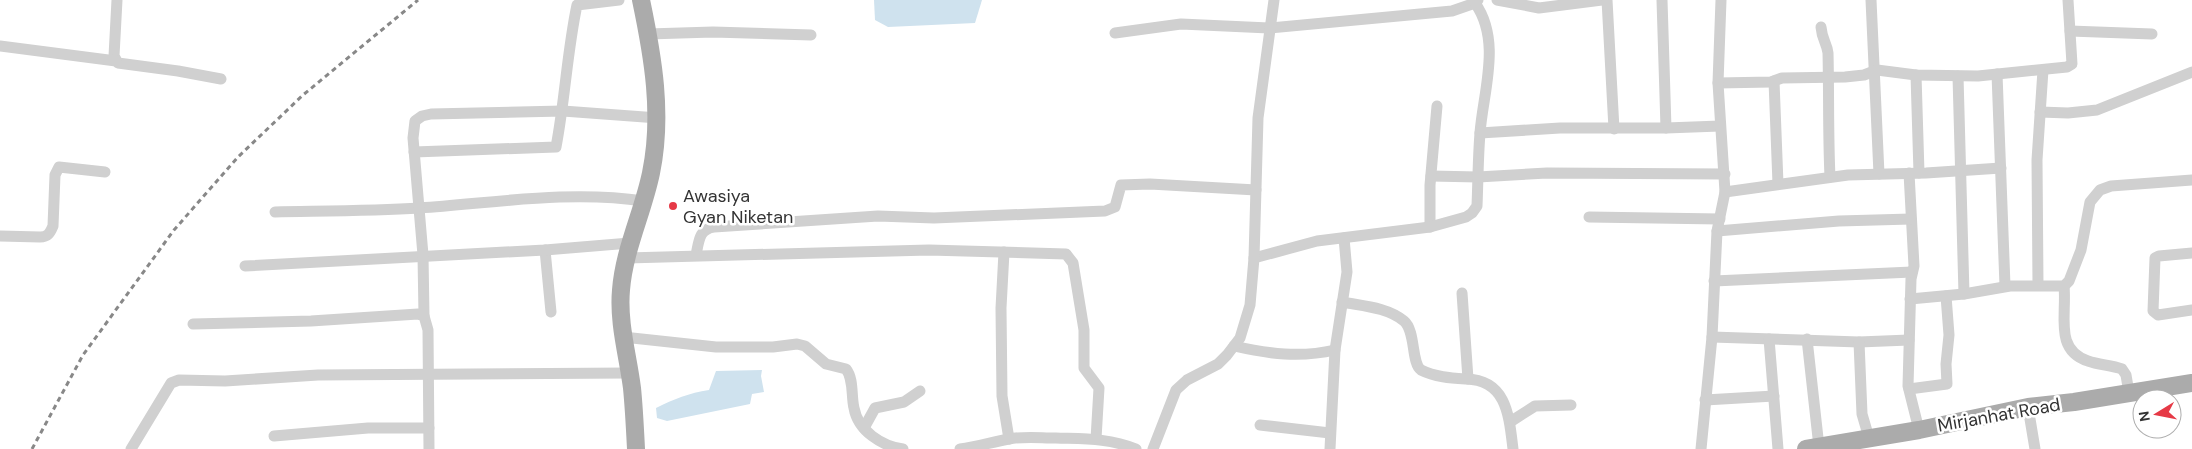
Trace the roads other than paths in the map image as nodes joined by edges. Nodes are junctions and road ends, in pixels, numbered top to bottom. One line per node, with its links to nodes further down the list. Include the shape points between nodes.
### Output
1 (117, 0): 21 (street)
2 (619, 0): 33 (street, via 577,5)
3 (642, 0): 17 (main road)
4 (1274, 0): 14 (street)
5 (1498, 0): 6 (street, via 1539,8)
6 (1602, 0)
7 (1607, 0): 38 (street)
8 (1662, 0): 37 (street)
9 (1721, 0): 31 (street)
10 (1870, 0): 23 (street)
11 (2068, 0): 15 (street)
12 (1477, 2): 14 (street, via 1452,11); 39 (street, via 1487,29 1490,75)
13 (1821, 27): 28 (street, via 1828,53)
14 (1269, 28): 16 (street, via 1181,24); 52 (street, via 1258,118)
15 (2070, 31): 18 (street); 22 (street, via 2071,66)
16 (1116, 33)
17 (648, 34): 19 (street); 35 (main road)
18 (2152, 34)
19 (811, 35)
20 (0, 46): 21 (street)
21 (116, 61): 29 (street)
22 (2043, 70): 26 (street); 34 (street)
23 (1873, 71): 25 (street); 28 (street, via 1864,75); 46 (street)
24 (2192, 72): 34 (street, via 2097,110)
25 (1916, 74): 27 (street); 44 (street)
26 (1997, 74): 27 (street); 41 (street)
27 (1958, 76): 42 (street)
28 (1829, 78): 30 (street, via 1782,78); 49 (street, via 1827,128)
29 (220, 79)
30 (1774, 81): 31 (street); 51 (street)
31 (1718, 83): 36 (street)
32 (1437, 106): 47 (street)
33 (563, 111): 35 (street); 40 (street, via 556,147); 40 (street, via 422,116 413,129)
34 (2040, 112): 74 (street)
35 (658, 118): 54 (main road)
36 (1720, 126): 37 (street); 45 (street)
37 (1666, 128): 38 (street)
38 (1614, 129): 39 (street, via 1560,128)
39 (1480, 133): 48 (street)
40 (414, 152): 55 (street)
41 (2001, 168): 42 (street); 75 (street)
42 (1960, 170): 44 (street); 78 (street)
43 (105, 172): 62 (street, via 59,168 55,175 50,233 46,237)
44 (1914, 173): 46 (street); 59 (street)
45 (1725, 174): 48 (street, via 1547,173); 53 (street)
46 (1879, 174): 49 (street)
47 (1430, 176): 48 (street); 60 (street)
48 (1478, 177): 60 (street, via 1476,206 1472,213)
49 (1830, 177): 51 (street)
50 (2192, 180): 76 (street, via 2111,186 2100,190 2090,202 2081,250)
51 (1778, 184): 53 (street)
52 (1256, 190): 68 (street, via 1121,185 1115,207 1105,211 934,218 878,216 714,227 706,228 701,234); 70 (street)
53 (1725, 192): 58 (street)
54 (644, 201): 55 (street, via 586,197); 65 (main road)
55 (419, 208): 56 (street); 69 (street)
56 (275, 212)
57 (1589, 217): 58 (street)
58 (1720, 219): 61 (street)
59 (1911, 219): 61 (street); 72 (street)
60 (1430, 227): 63 (street)
61 (1717, 231): 73 (street)
62 (0, 236)
63 (1344, 238): 70 (street, via 1317,241); 81 (street, via 1347,272)
64 (545, 250): 65 (street); 69 (street); 83 (street)
65 (628, 250): 68 (street); 86 (main road, via 621,290)
66 (1004, 252): 68 (street); 113 (street, via 1002,396); 114 (street, via 1066,254 1072,263 1086,340 1084,368 1099,388)
67 (2192, 253): 82 (street, via 2155,258 2153,311 2158,315)
68 (696, 254)
69 (423, 255): 71 (street); 84 (street)
70 (1254, 258): 92 (street, via 1250,305 1240,338)
71 (245, 266)
72 (1912, 272): 73 (street); 80 (street)
73 (1714, 281): 87 (street)
74 (2038, 285): 75 (street); 76 (street)
75 (2005, 286): 78 (street)
76 (2064, 286): 100 (street, via 2065,337 2070,350 2087,361 2122,369)
77 (1462, 293): 96 (street)
78 (1964, 294): 79 (street)
79 (1946, 296): 80 (street); 98 (street, via 1949,335 1947,384)
80 (1910, 299): 90 (street)
81 (1342, 302): 93 (street); 96 (street, via 1386,311 1402,319 1409,328 1418,367 1440,376)
82 (2192, 310)
83 (551, 312)
84 (424, 316): 85 (street); 94 (street, via 428,330)
85 (193, 324)
86 (624, 337): 95 (main road); 108 (street, via 716,347 805,346 822,362 843,367 849,372 854,408)
87 (1712, 337): 88 (street); 102 (street)
88 (1769, 339): 89 (street); 101 (street)
89 (1807, 339): 91 (street); 116 (street)
90 (1909, 340): 91 (street); 98 (street)
91 (1859, 342): 112 (street, via 1862,414)
92 (1234, 346): 93 (street, via 1282,355); 123 (street, via 1218,364 1187,380 1176,390)
93 (1335, 350): 110 (street)
94 (428, 373): 95 (street); 107 (street); 117 (street, via 174,381)
95 (629, 373): 119 (main road)
96 (1468, 379): 105 (street, via 1494,387)
97 (2192, 383): 100 (main road, Mirjanhat Road)
98 (1909, 389): 109 (street)
99 (920, 391): 108 (street, via 904,402 875,408)
100 (2129, 393): 104 (main road, Mirjanhat Road)
101 (1774, 396): 102 (street); 127 (street)
102 (1705, 400): 126 (street)
103 (1571, 405): 105 (street, via 1535,406)
104 (2028, 407): 109 (main road, Mirjanhat Road); 128 (street)
105 (1510, 422): 125 (street)
106 (1260, 425): 110 (street)
107 (428, 428): 111 (street, via 368,428); 118 (street)
108 (864, 428): 120 (street, via 880,442)
109 (1919, 430): 112 (main road, Mirjanhat Road)
110 (1330, 433): 124 (street)
111 (274, 436)
112 (1869, 438): 115 (main road, Mirjanhat Road)
113 (1009, 439): 114 (street); 121 (street)
114 (1096, 439): 122 (street)
115 (1837, 446): 116 (main road, Mirjanhat Road)
116 (1812, 448)
117 (130, 449)
118 (429, 449)
119 (636, 449)
120 (903, 449)
121 (960, 449)
122 (1136, 449)
123 (1153, 449)
124 (1330, 449)
125 (1513, 449)
126 (1701, 449)
127 (1778, 449)
128 (2035, 449)

